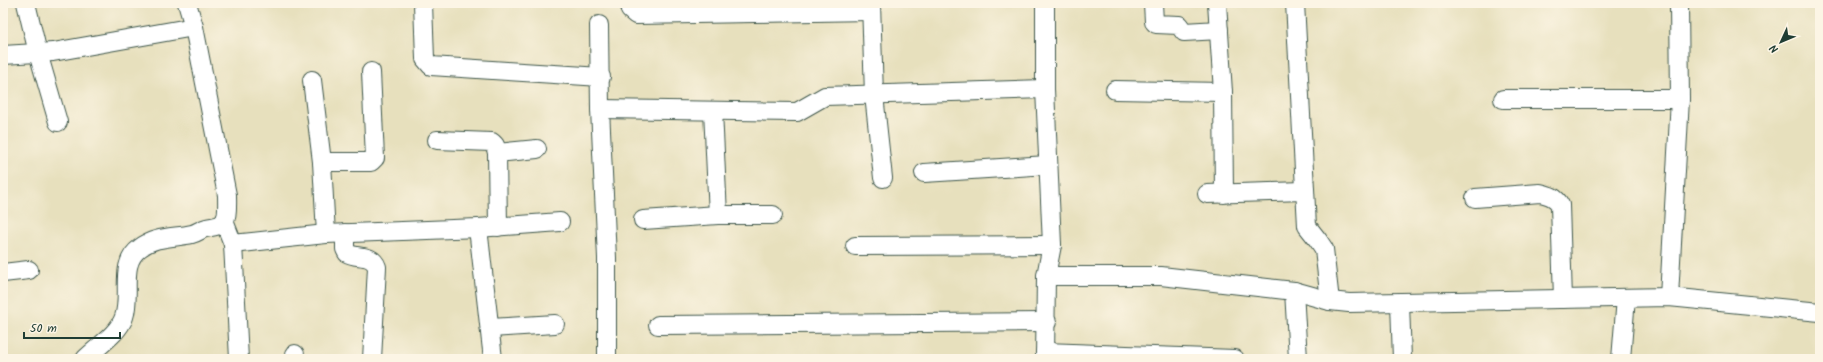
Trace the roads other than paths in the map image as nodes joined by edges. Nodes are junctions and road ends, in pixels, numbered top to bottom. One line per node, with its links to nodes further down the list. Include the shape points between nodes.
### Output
1 (26, 3): 15 (street)
2 (187, 3): 13 (street)
3 (423, 3): 18 (street, via 425,59 431,66)
4 (630, 3): 11 (street, via 630,10 636,15)
5 (1044, 3): 20 (street)
6 (1153, 3): 14 (street, via 1156,24 1180,25 1184,32)
7 (1217, 3): 14 (street)
8 (1295, 3): 36 (street)
9 (1679, 3): 25 (street)
10 (871, 7): 11 (street); 23 (street)
11 (744, 8)
12 (599, 25): 18 (street)
13 (194, 27): 15 (street); 41 (street, via 227,195)
14 (1219, 30): 22 (street)
15 (38, 53): 16 (street); 28 (street)
16 (3, 55)
17 (371, 72): 32 (street, via 375,158 371,162)
18 (601, 77): 26 (street)
19 (312, 80): 32 (street)
20 (1045, 89): 23 (street); 33 (street)
21 (1115, 90): 22 (street)
22 (1223, 92): 36 (street, via 1215,194)
23 (874, 95): 27 (street, via 824,96 797,112); 35 (street)
24 (1503, 99): 25 (street)
25 (1680, 99): 54 (street)
26 (600, 109): 27 (street); 69 (street, via 607,258)
27 (713, 111): 38 (street)
28 (58, 122)
29 (437, 140): 31 (street, via 492,142)
30 (537, 149): 31 (street)
31 (497, 153): 43 (street)
32 (322, 162): 45 (street)
33 (1048, 166): 34 (street); 48 (street)
34 (924, 173)
35 (884, 178)
36 (1304, 191): 57 (street, via 1307,226 1324,249)
37 (1475, 198): 56 (street, via 1540,193 1548,194 1558,201)
38 (718, 215): 39 (street); 40 (street)
39 (773, 216)
40 (643, 220)
41 (224, 221): 47 (street); 65 (street, via 194,234 166,237 139,248 126,270 128,299 124,318 115,332)
42 (560, 222): 43 (street)
43 (498, 227): 44 (street)
44 (478, 228): 46 (street); 63 (street)
45 (326, 234): 46 (street); 47 (street)
46 (345, 234): 67 (street, via 347,253 371,259 377,267)
47 (233, 244): 66 (street)
48 (1052, 245): 49 (street); 52 (street)
49 (855, 246)
50 (29, 270): 51 (street)
51 (3, 273)
52 (1046, 276): 53 (street, via 1161,276); 60 (street)
53 (1294, 291): 57 (street); 71 (street)
54 (1669, 297): 55 (street); 59 (street)
55 (1626, 298): 56 (street); 73 (street)
56 (1563, 299): 58 (street)
57 (1330, 301): 58 (street)
58 (1400, 303): 72 (street)
59 (1820, 312)
60 (1047, 322): 62 (street); 64 (street)
61 (555, 324): 63 (street)
62 (658, 325)
63 (491, 328): 68 (street)
64 (1045, 355): 70 (street)
65 (85, 359)
66 (239, 359)
67 (372, 359)
68 (493, 359)
69 (607, 359)
70 (1235, 359)
71 (1298, 359)
72 (1402, 359)
73 (1621, 359)

